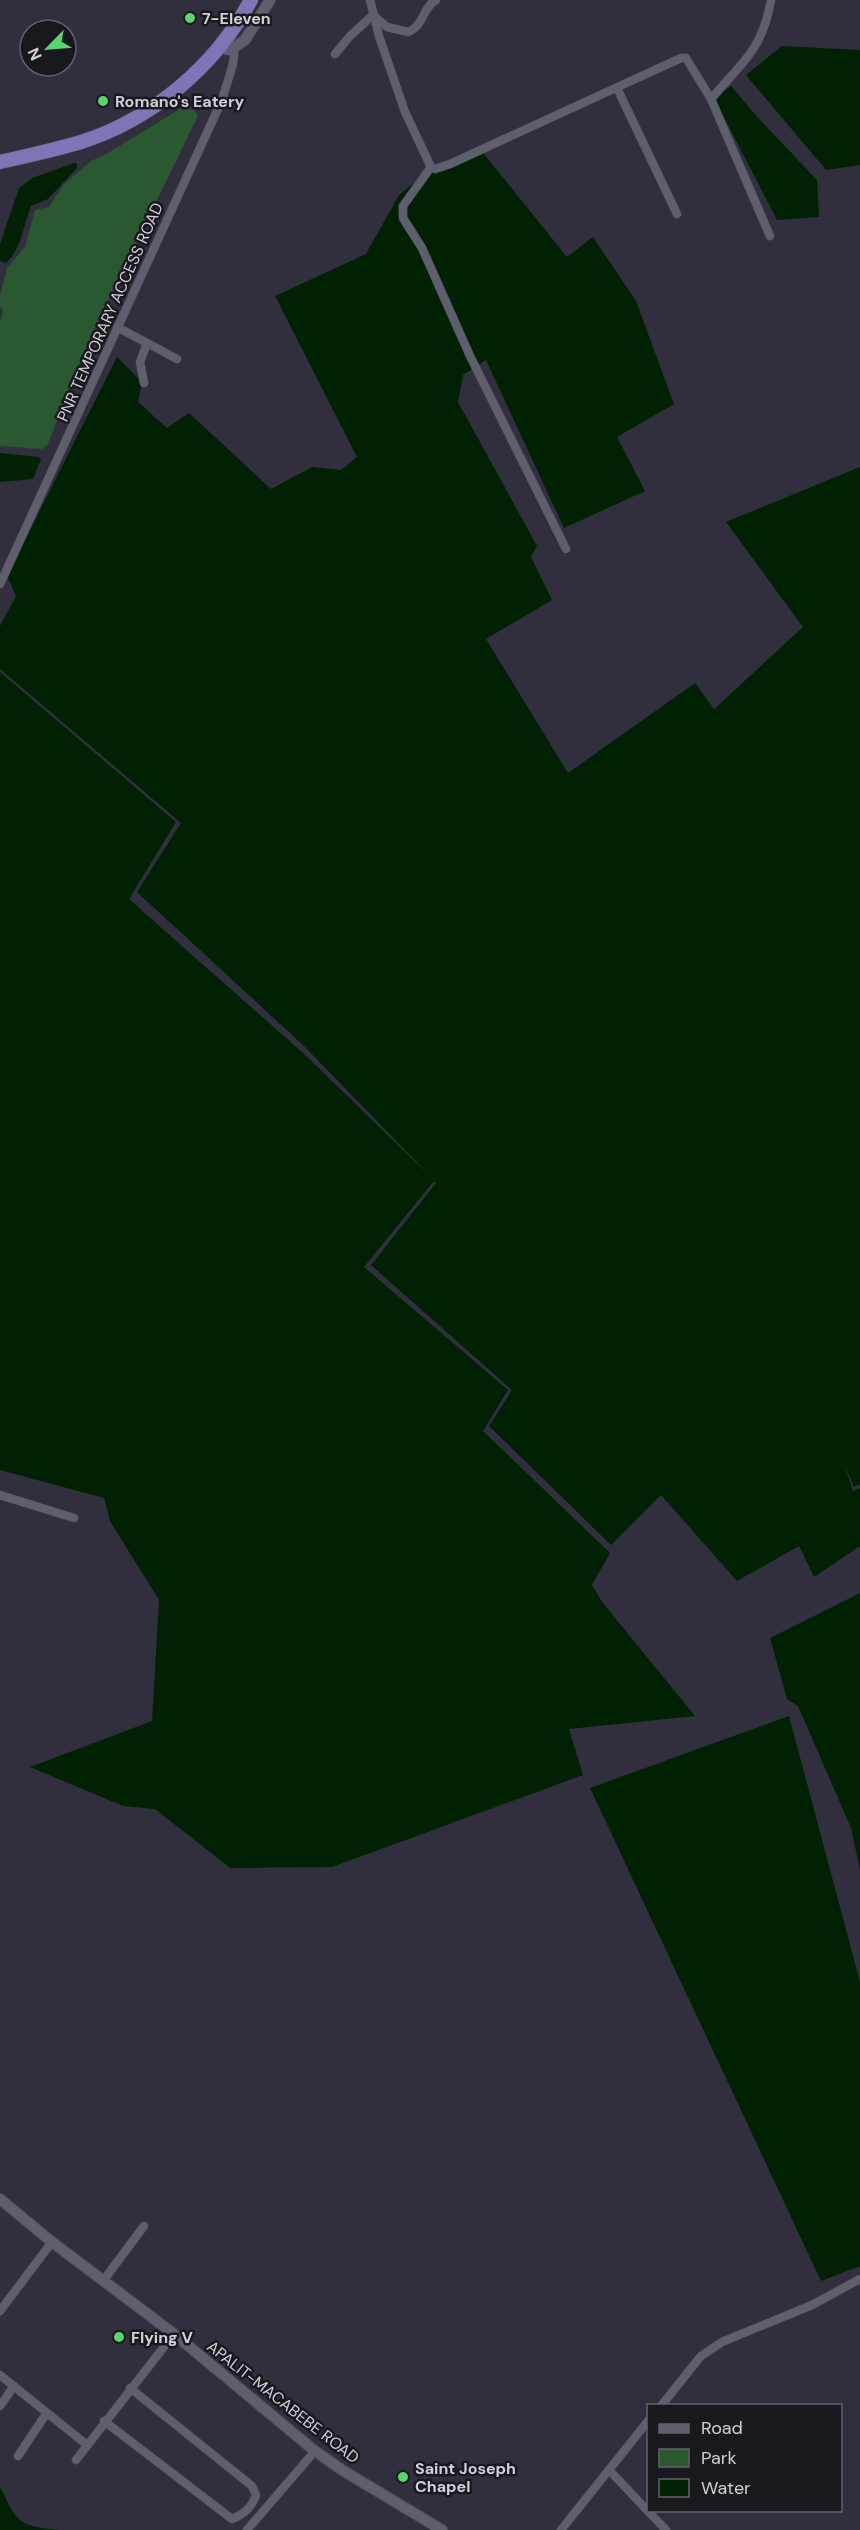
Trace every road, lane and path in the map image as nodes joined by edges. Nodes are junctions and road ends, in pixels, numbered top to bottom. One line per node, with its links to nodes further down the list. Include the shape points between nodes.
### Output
1 (251, 0): 7 (highway)
2 (270, 0): 7 (main road, via 248,35)
3 (370, 0): 6 (street)
4 (436, 0): 6 (street, via 428,6 420,24 408,32 387,27)
5 (771, 0): 10 (street, via 750,56)
6 (373, 15): 8 (street); 12 (street, via 405,112)
7 (228, 48): 11 (highway, via 130,120 83,141); 15 (street, PNR TEMPORARY ACCESS ROAD, via 233,64 222,100)
8 (336, 54)
9 (616, 88): 10 (street, via 686,58); 12 (street, via 450,164 435,169); 13 (street)
10 (711, 99): 14 (street)
11 (0, 162)
12 (431, 166): 19 (street, via 403,206 403,218 422,248 470,356)
13 (676, 214)
14 (770, 236)
15 (117, 327): 16 (street); 20 (street, PNR TEMPORARY ACCESS ROAD)
16 (147, 343): 17 (street); 18 (street, via 140,362)
17 (177, 359)
18 (144, 383)
19 (566, 549)
20 (0, 584)
21 (1, 1497): 22 (street)
22 (74, 1518)
23 (0, 2199): 25 (main road, APALIT-MACABEBE ROAD)
24 (144, 2226): 27 (street)
25 (52, 2242): 27 (main road, APALIT-MACABEBE ROAD); 28 (street)
26 (860, 2279): 33 (street, via 801,2310 722,2342 701,2356)
27 (103, 2281): 29 (main road, APALIT-MACABEBE ROAD)
28 (0, 2311)
29 (174, 2334): 32 (street); 39 (main road, APALIT-MACABEBE ROAD)
30 (0, 2375): 31 (street)
31 (14, 2386): 34 (street); 35 (street)
32 (130, 2388): 36 (street); 36 (street, via 252,2486 256,2495 253,2502 241,2516 232,2519)
33 (663, 2404)
34 (0, 2406)
35 (46, 2414): 38 (street); 40 (street)
36 (104, 2421): 38 (street)
37 (647, 2422): 42 (street)
38 (87, 2445): 41 (street)
39 (315, 2451): 45 (street); 46 (main road, APALIT-MACABEBE ROAD)
40 (18, 2456)
41 (76, 2460)
42 (609, 2470): 43 (street); 47 (street)
43 (647, 2510)
44 (649, 2512): 48 (street)
45 (247, 2530)
46 (442, 2530)
47 (561, 2530)
48 (666, 2530)

